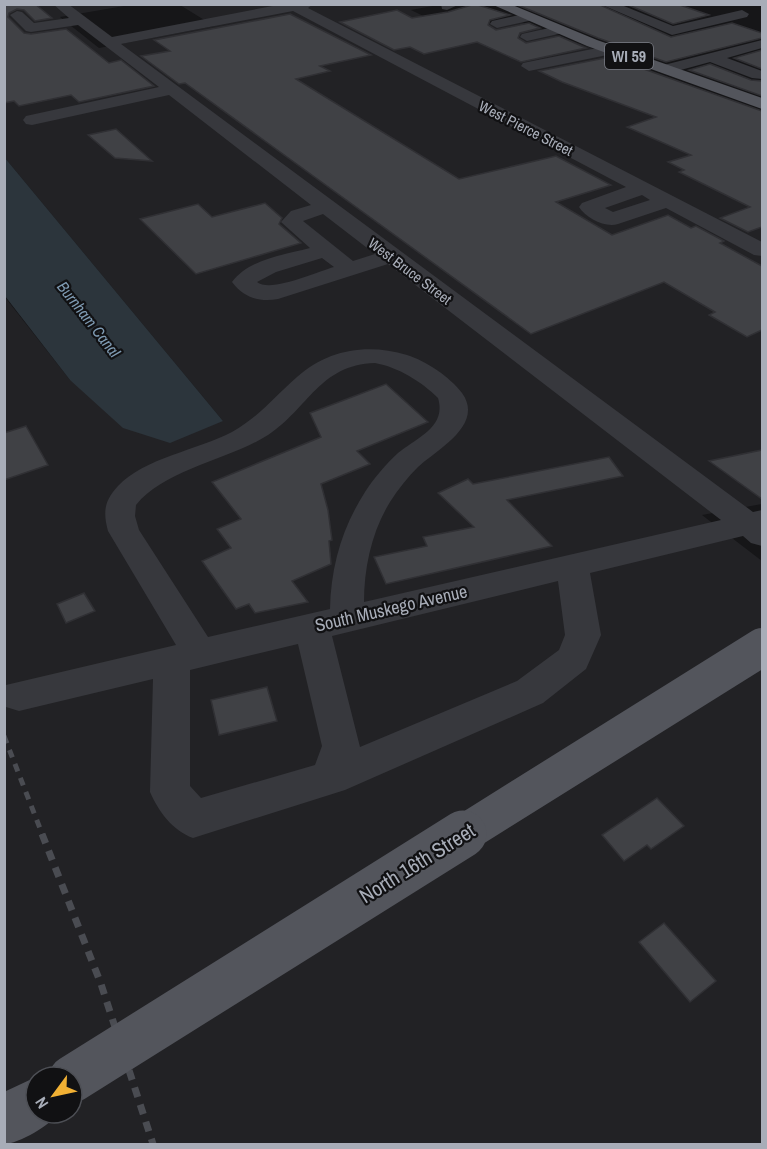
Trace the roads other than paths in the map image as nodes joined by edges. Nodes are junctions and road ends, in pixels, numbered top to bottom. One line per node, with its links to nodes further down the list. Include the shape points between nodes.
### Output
1 (59, 4): 9 (street, West Bruce Street)
2 (497, 4): 8 (main road, WI 59)
3 (606, 4): 4 (street, via 672,31 747,16)
4 (714, 4)
5 (297, 5): 10 (street); 25 (street, West Pierce Street)
6 (17, 15): 9 (street, via 31,28)
7 (190, 15): 10 (street)
8 (528, 17): 11 (street); 12 (main road, WI 59)
9 (79, 21): 14 (street, West Bruce Street)
10 (205, 24): 14 (street)
11 (497, 24)
12 (558, 30): 13 (street); 16 (main road, WI 59)
13 (526, 36)
14 (107, 42): 22 (street, West Bruce Street)
15 (762, 44): 17 (street)
16 (615, 51): 18 (street); 19 (main road, WI 59); 20 (street)
17 (711, 57): 19 (street); 21 (street)
18 (529, 66)
19 (666, 69): 23 (main road, WI 59)
20 (547, 71)
21 (758, 75)
22 (170, 90): 24 (street); 27 (street, West Bruce Street)
23 (762, 104)
24 (32, 120)
25 (643, 188): 26 (street, West Pierce Street); 26 (street, via 589,207 611,220)
26 (667, 201): 29 (street, West Pierce Street)
27 (325, 207): 28 (street, via 298,215 291,222); 30 (street, West Bruce Street)
28 (326, 250): 31 (street); 31 (street, via 258,271 244,282 256,292 268,294)
29 (762, 250)
30 (391, 256): 31 (street); 32 (street, West Bruce Street)
31 (350, 269)
32 (758, 527): 33 (street, South Muskego Avenue)
33 (572, 566): 34 (street, South Muskego Avenue); 38 (street, via 583,634 573,659 530,692)
34 (329, 623): 36 (street, South Muskego Avenue); 36 (street, via 366,517 383,486 408,460 443,434 453,411 452,398 435,382 410,365 378,356 352,356 329,365 309,379 265,425 141,484 122,501 118,513 124,531); 38 (street, via 341,746)
35 (762, 646): 39 (main road, North 16th Street, bridge)
36 (186, 657): 37 (street, South Muskego Avenue); 38 (street, via 170,792 193,819)
37 (19, 696)
38 (331, 778)
39 (84, 1071)
40 (24, 1109): 41 (main road)
41 (4, 1121)

